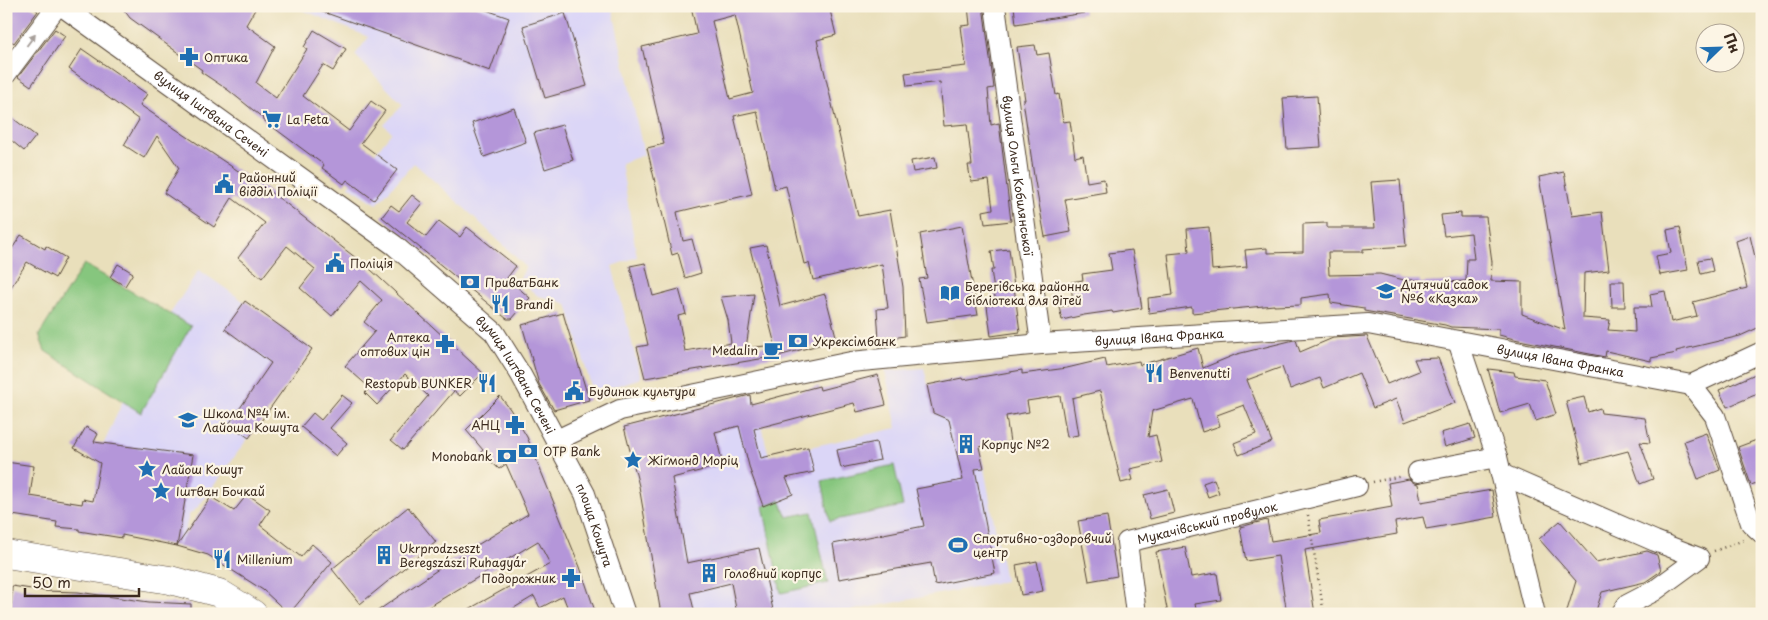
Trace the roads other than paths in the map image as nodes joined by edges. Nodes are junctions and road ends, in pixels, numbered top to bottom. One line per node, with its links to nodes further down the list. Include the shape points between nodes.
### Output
1 (57, 6): 4 (street, one-way to 1)
2 (62, 6): 9 (street, вулиця Іштвана Сечені, via 394,244 494,332)
3 (995, 6): 6 (street, вулиця Ольги Кобилянської)
4 (6, 74)
5 (1458, 341): 6 (street, вулиця Івана Франка, via 1368,324); 8 (street, вулиця Івана Франка); 10 (street)
6 (1041, 344): 9 (street, вулиця Івана Франка, via 851,362 620,410)
7 (1762, 352): 8 (street)
8 (1691, 385): 13 (street, via 1715,416 1751,523)
9 (557, 440): 16 (street, площа Кошута, via 585,494)
10 (1499, 465): 11 (street); 18 (street); 19 (street, via 1655,541 1699,558 1654,591 1627,605)
11 (1418, 472)
12 (1357, 486): 17 (street, Мукачівський провулок, via 1127,542)
13 (1761, 533)
14 (6, 554): 15 (highway, via 170,580 219,593)
15 (253, 614)
16 (625, 614)
17 (1136, 614)
18 (1535, 614)
19 (1621, 614)

